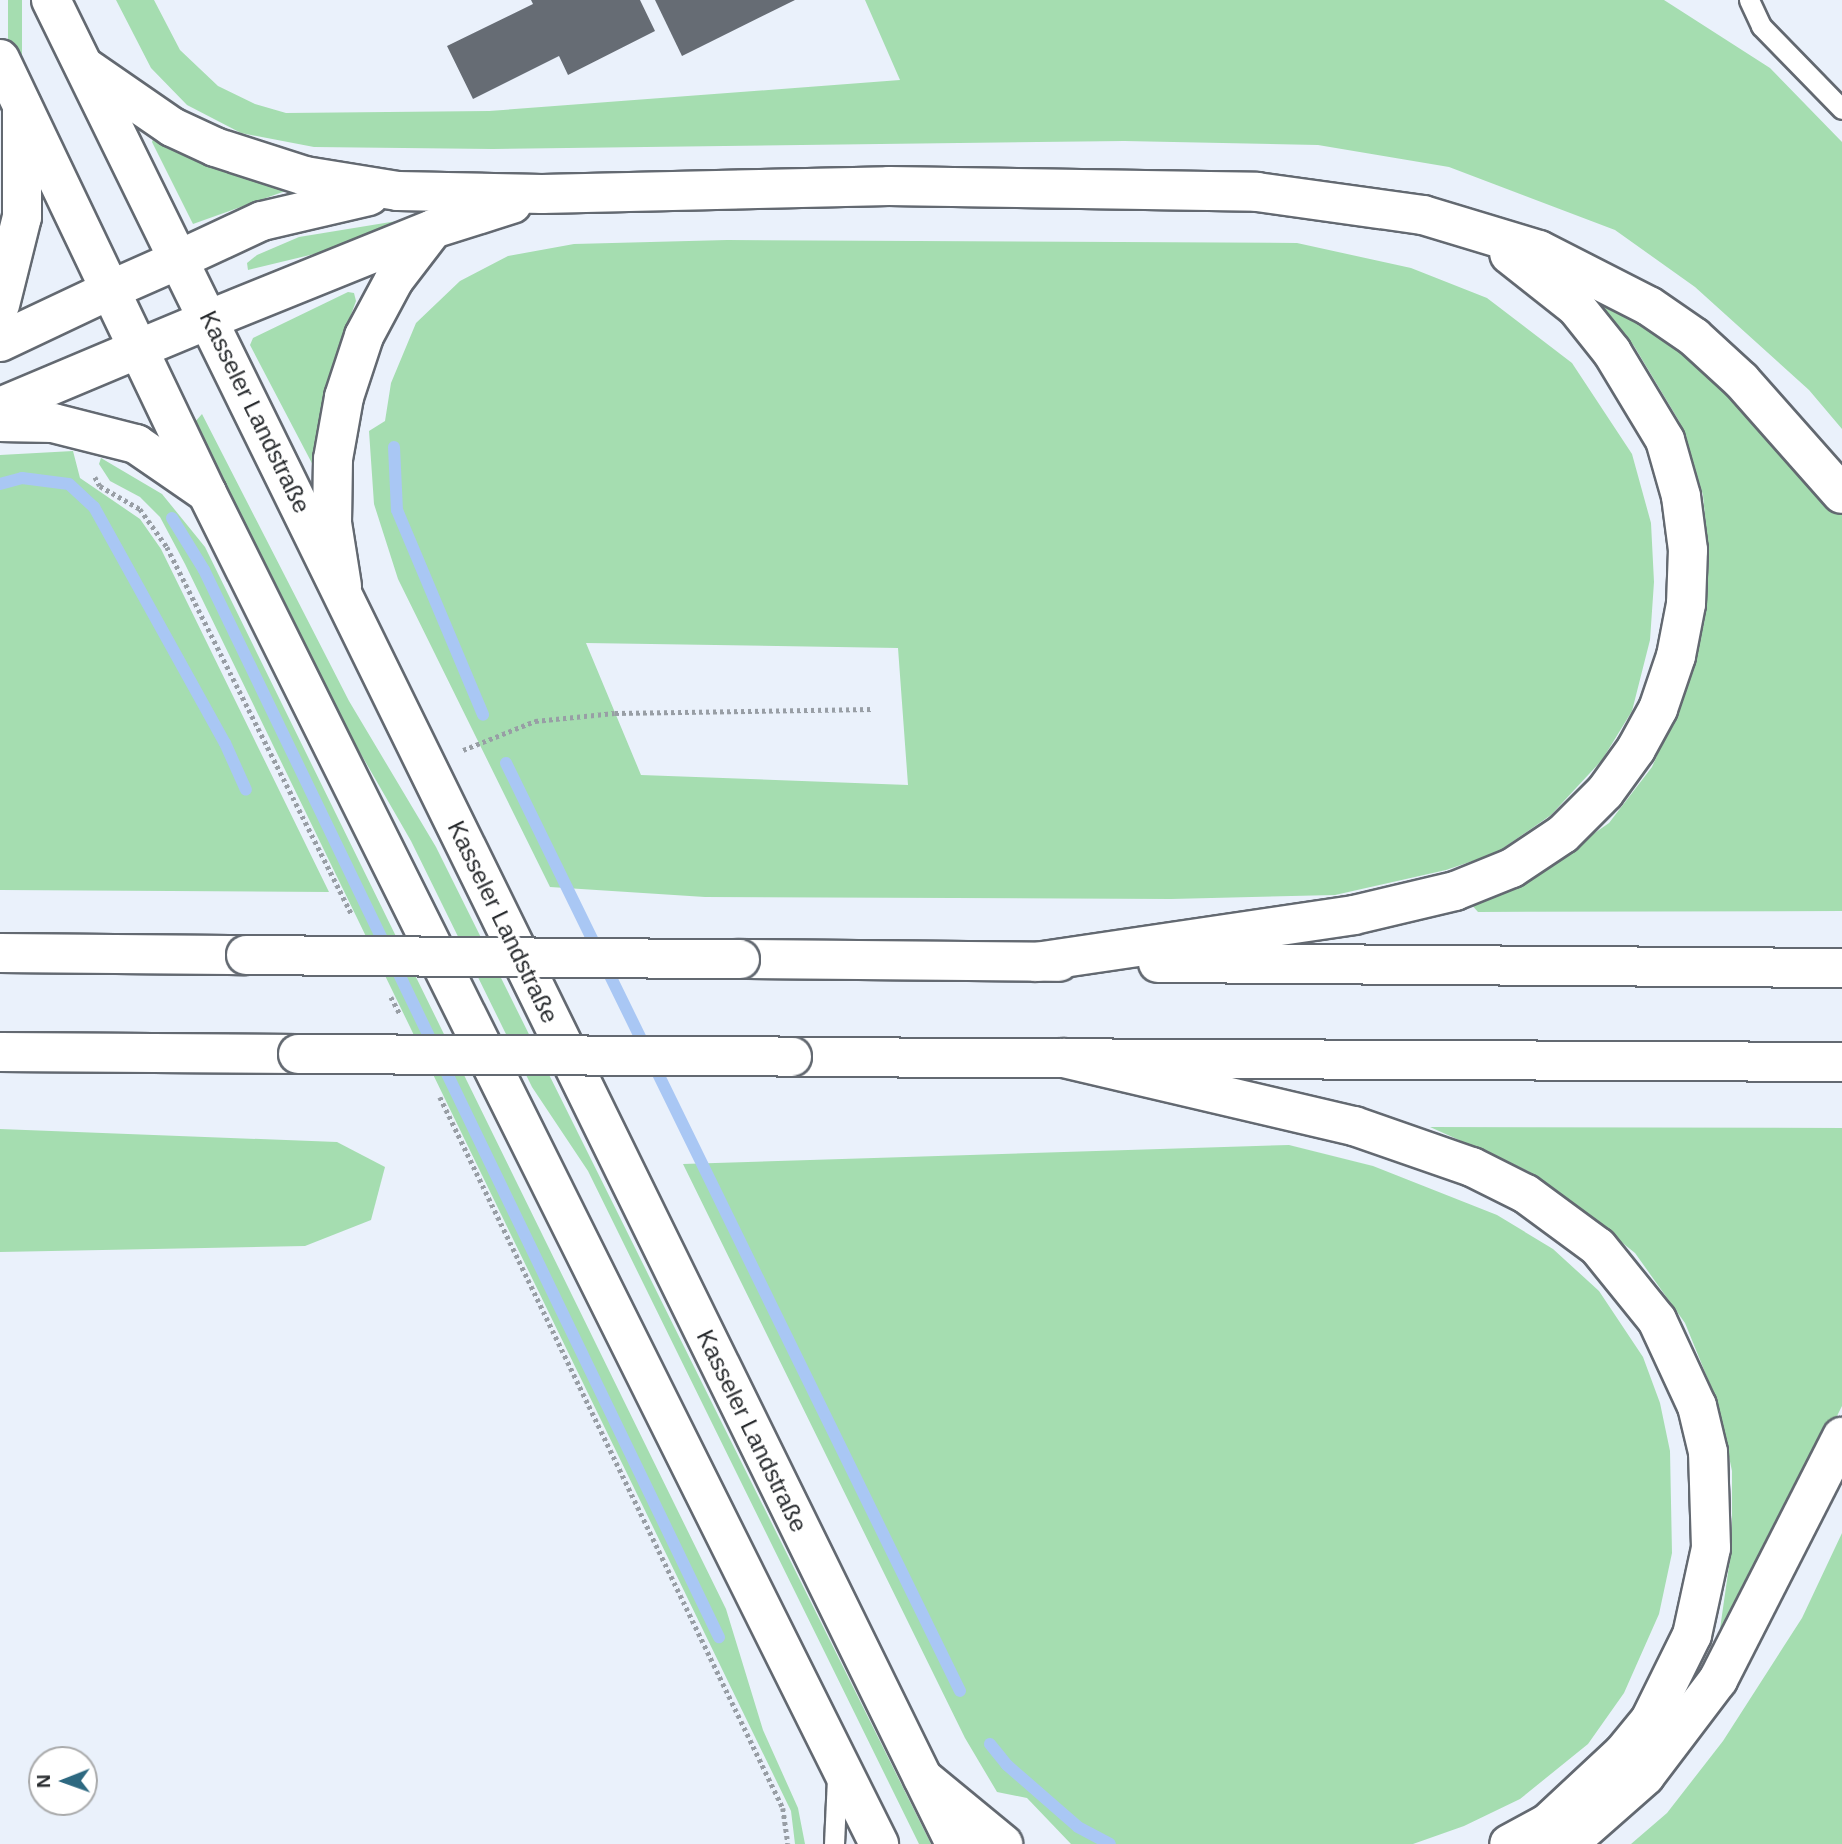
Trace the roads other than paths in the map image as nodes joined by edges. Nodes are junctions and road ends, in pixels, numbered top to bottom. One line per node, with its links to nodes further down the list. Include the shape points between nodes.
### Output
1 (51, 0): 4 (main road, Kasseler Landstraße)
2 (64, 0): 4 (lane)
3 (1749, 0): 7 (lane, via 1761,26)
4 (78, 52): 8 (main road, via 172,127 215,147 305,176); 12 (main road, Kasseler Landstraße)
5 (0, 59): 6 (main road)
6 (22, 106): 13 (main road); 14 (main road, via 22,217)
7 (1842, 109)
8 (398, 191): 9 (main road); 12 (main road, via 262,221)
9 (542, 194): 10 (main road); 11 (main road, via 889,186 1257,192 1364,204)
10 (433, 229): 15 (main road); 22 (main road, via 382,302 364,336 344,397 332,459 332,523)
11 (1475, 231): 21 (main road, via 1539,250 1597,277 1694,337 1788,429); 24 (main road, via 1538,273 1576,307 1619,362 1665,440 1681,496 1688,550 1686,604 1662,696 1636,749 1605,792 1563,834 1512,868 1455,891 1354,915)
12 (180, 259): 13 (main road); 15 (main road, Kasseler Landstraße)
13 (110, 290): 16 (main road); 17 (main road)
14 (0, 304)
15 (210, 319): 17 (main road); 22 (main road, Kasseler Landstraße)
16 (0, 342)
17 (138, 349): 18 (main road); 20 (main road)
18 (0, 407)
19 (0, 422): 20 (main road, via 53,423 135,444)
20 (208, 493): 30 (main road)
21 (1842, 494)
22 (342, 586): 31 (main road, Kasseler Landstraße)
23 (0, 953): 24 (main road, bridge)
24 (1036, 962): 25 (main road)
25 (1842, 968)
26 (0, 1052): 27 (main road, bridge)
27 (1064, 1058): 28 (main road); 36 (main road, via 1354,1126 1472,1167 1527,1194 1598,1247 1657,1320 1698,1406 1708,1452 1711,1548 1692,1635 1650,1720 1623,1753 1548,1823)
28 (1842, 1062)
29 (1842, 1437): 37 (main road, via 1718,1680 1645,1776)
30 (836, 1757): 32 (lane); 33 (main road)
31 (923, 1778): 34 (main road, Kasseler Landstraße); 35 (main road)
32 (834, 1844)
33 (879, 1844)
34 (955, 1844)
35 (1003, 1844)
36 (1509, 1844)
37 (1568, 1844)

